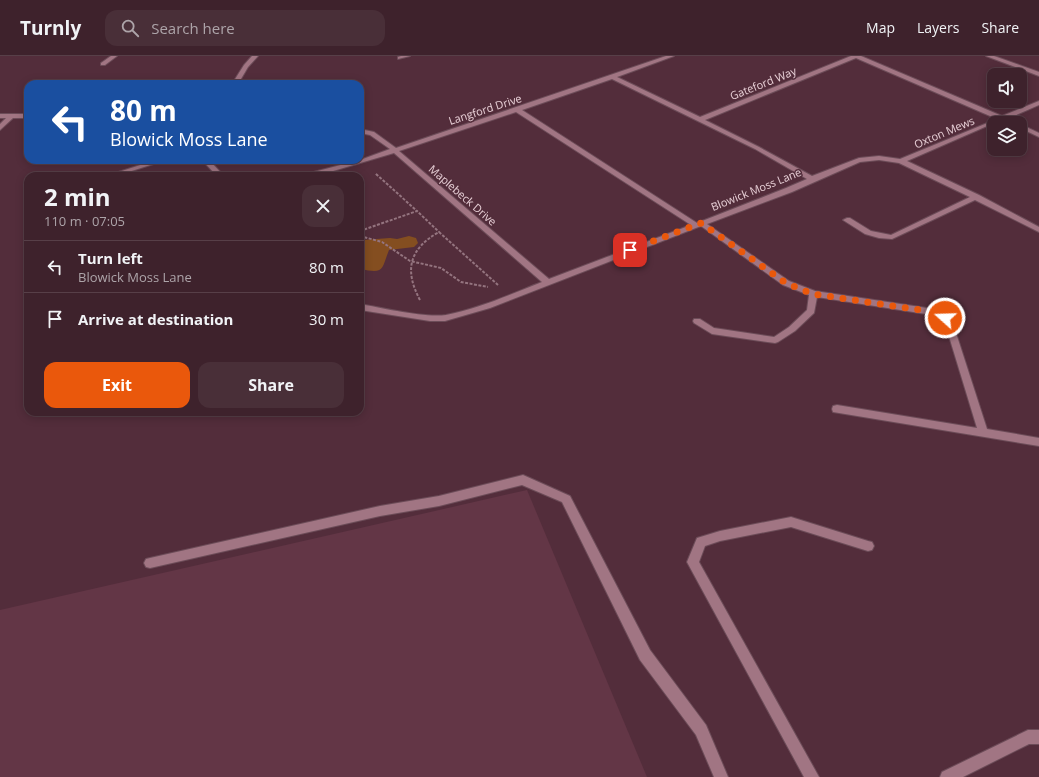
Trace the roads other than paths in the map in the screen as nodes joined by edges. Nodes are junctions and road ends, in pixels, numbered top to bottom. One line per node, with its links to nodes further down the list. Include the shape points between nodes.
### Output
1 (114, 56): 8 (street)
2 (255, 56): 11 (street)
3 (407, 56): 7 (street)
4 (671, 56): 10 (street, Langford Drive)
5 (856, 56): 17 (street); 19 (street, Gateford Way)
6 (989, 56): 9 (street)
7 (400, 58)
8 (103, 64)
9 (1039, 74)
10 (613, 77): 13 (street, Langford Drive); 19 (street)
11 (237, 80)
12 (1039, 102): 18 (street, Oxton Mews)
13 (518, 110): 25 (street, Langford Drive); 37 (street)
14 (0, 116): 15 (street)
15 (11, 116): 16 (street); 21 (street)
16 (24, 116)
17 (997, 116)
18 (1007, 116)
19 (699, 120): 34 (street, via 757,148)
20 (987, 124): 27 (street, Oxton Mews)
21 (0, 128)
22 (1027, 129): 24 (street)
23 (364, 132): 25 (street, Maplebeck Drive, via 372,134)
24 (1039, 135)
25 (394, 150): 26 (street, Langford Drive); 39 (street, Maplebeck Drive)
26 (364, 161)
27 (901, 161): 34 (street, Blowick Moss Lane, via 878,158 859,160); 35 (street, Blowick Moss Lane)
28 (150, 164): 31 (street)
29 (210, 164): 32 (street)
30 (353, 164): 33 (street, Langford Drive)
31 (123, 172)
32 (216, 172)
33 (323, 172)
34 (812, 179): 37 (street, Blowick Moss Lane)
35 (976, 197): 36 (street, via 892,237 878,237); 38 (street, Blowick Moss Lane)
36 (847, 220)
37 (698, 224): 39 (street, Blowick Moss Lane); 40 (street, via 786,283)
38 (1039, 230)
39 (548, 283): 41 (street, Blowick Moss Lane, via 487,306 445,318)
40 (813, 294): 42 (street, via 811,312 775,340 712,331); 44 (street, via 927,311 945,318)
41 (364, 308)
42 (697, 321)
43 (837, 409): 44 (street)
44 (983, 432): 45 (street)
45 (1039, 442)
46 (868, 546): 50 (street, via 791,522 701,542 693,562)
47 (150, 563): 49 (street, via 380,511 439,501 523,480 566,499 645,655 701,730)
48 (1039, 737): 51 (street, via 1028,737)
49 (720, 777)
50 (812, 777)
51 (947, 777)

